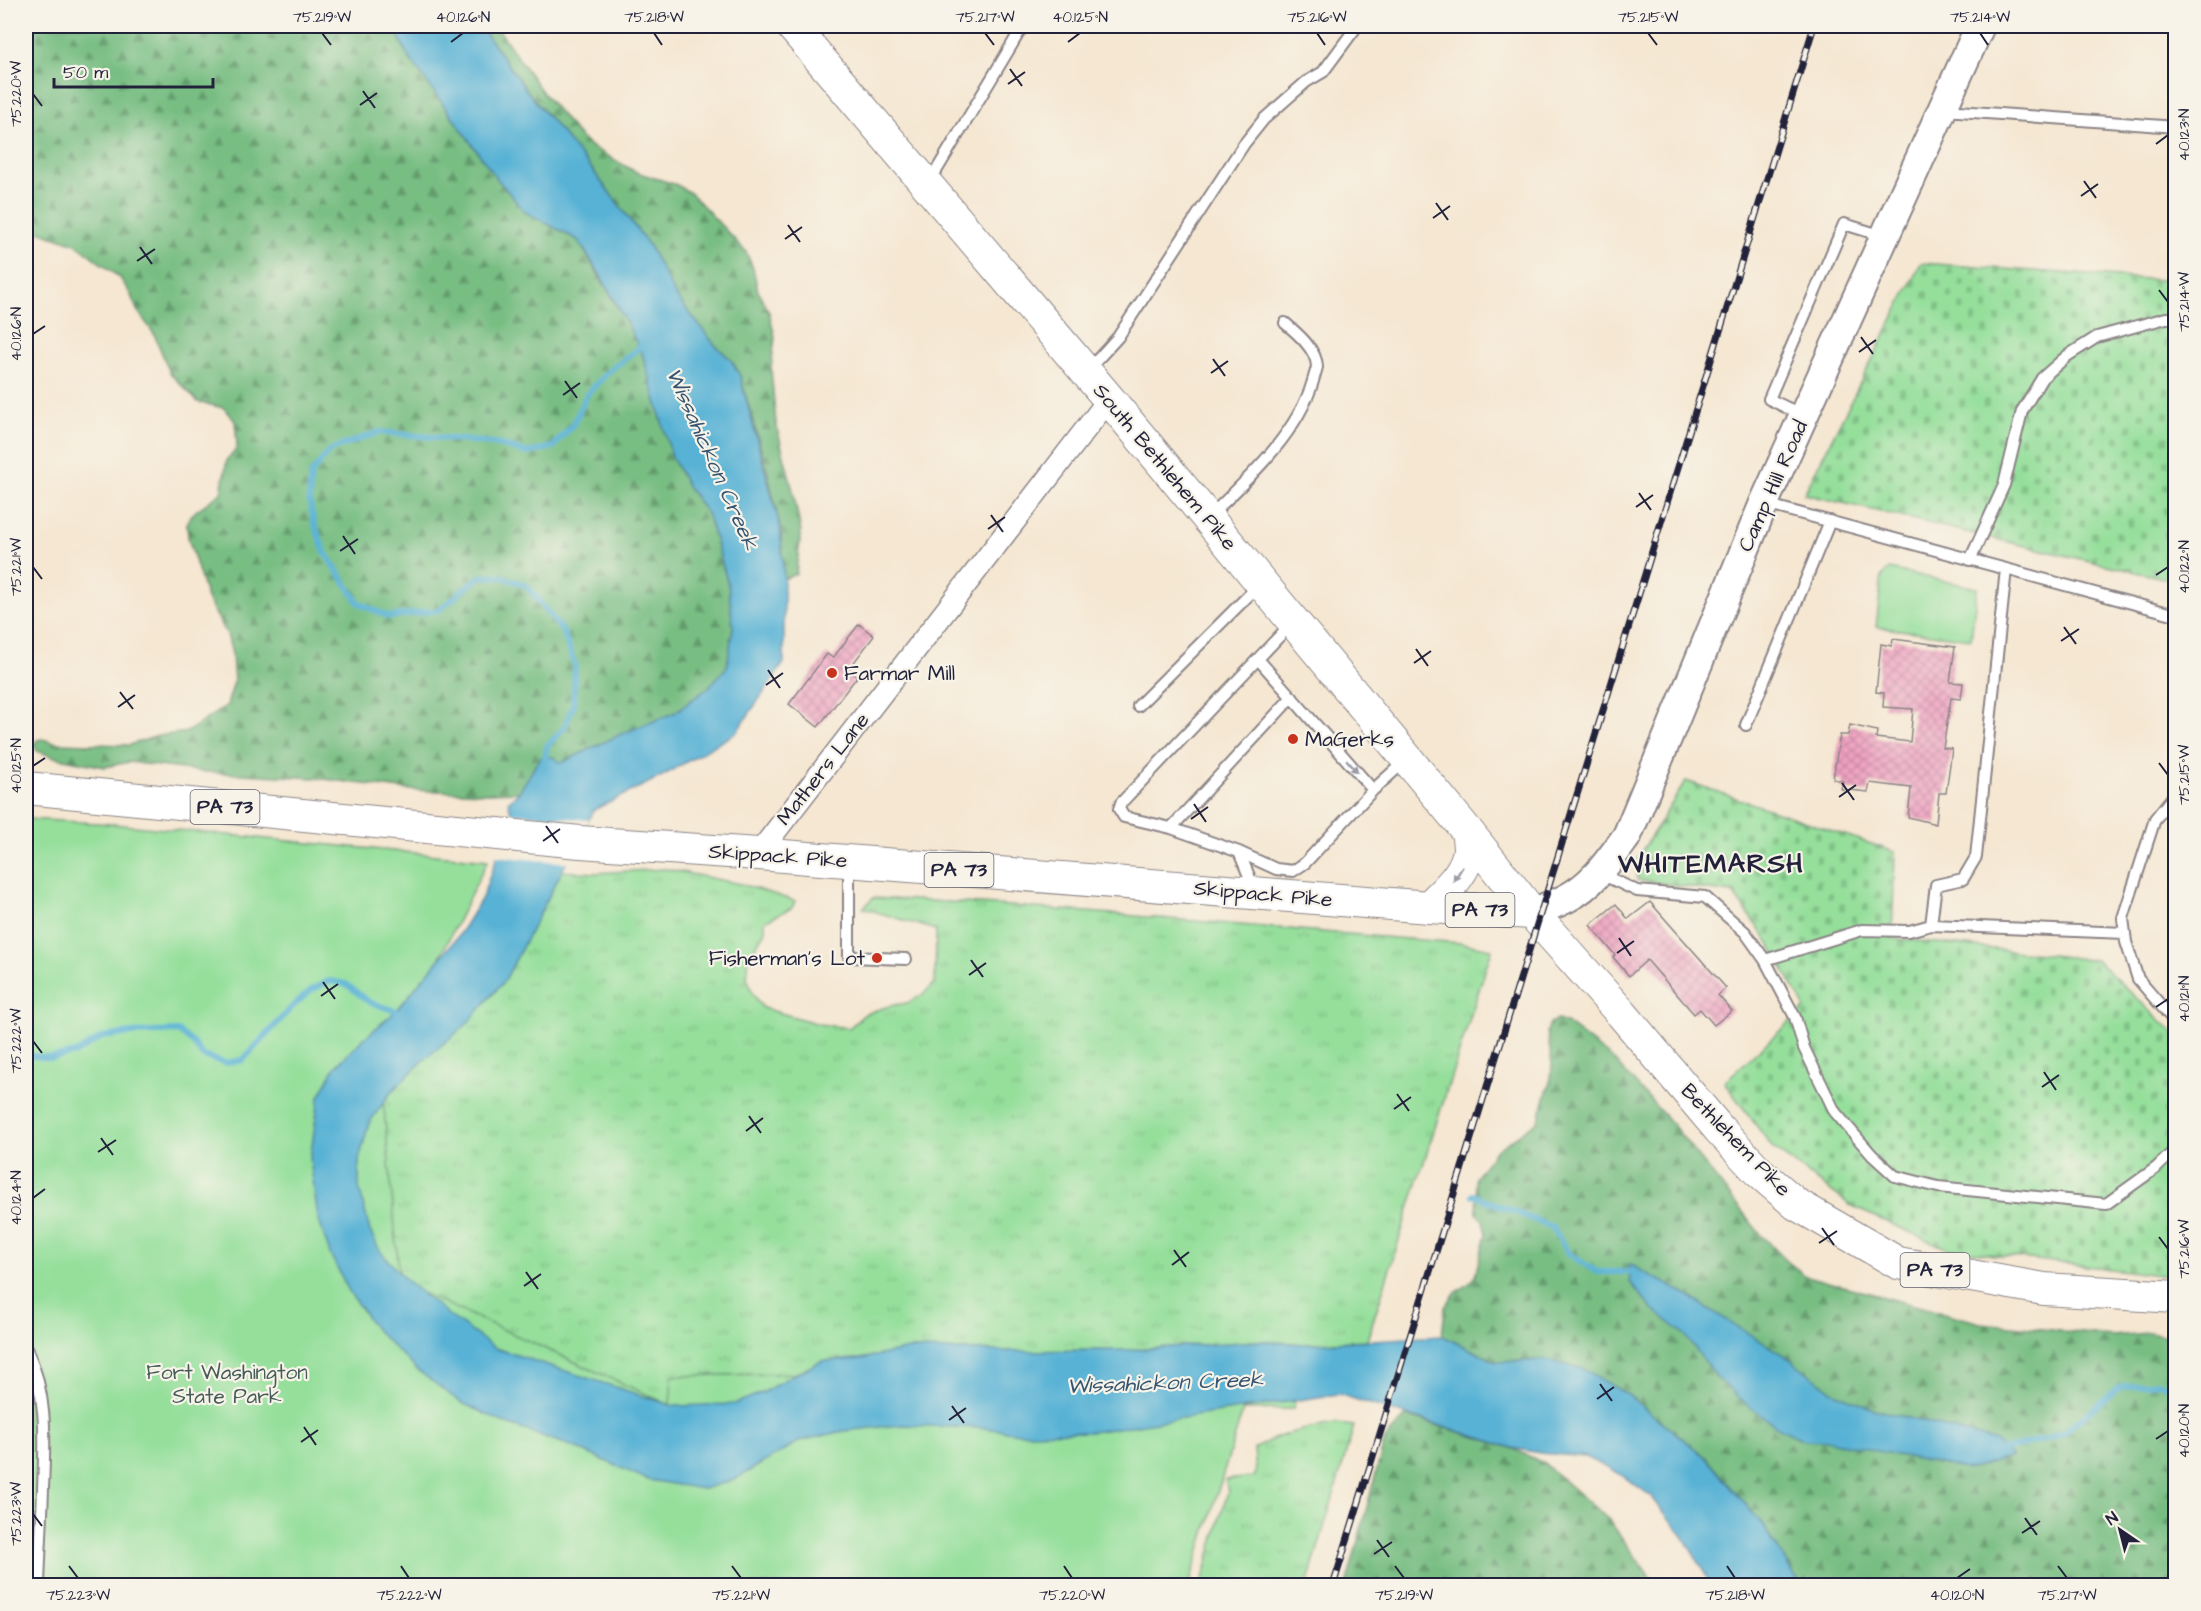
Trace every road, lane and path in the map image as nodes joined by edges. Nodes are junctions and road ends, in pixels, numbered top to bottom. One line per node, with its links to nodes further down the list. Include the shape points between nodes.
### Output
1 (792, 26): 7 (main road, South Bethlehem Pike)
2 (1023, 26): 7 (lane)
3 (1357, 26): 11 (lane, via 1323,72 1264,119 1244,144 1118,337)
4 (1980, 26): 5 (street, Camp Hill Road)
5 (1942, 109): 6 (lane); 8 (street, Camp Hill Road)
6 (2175, 127)
7 (928, 186): 11 (main road, South Bethlehem Pike)
8 (1884, 237): 13 (street, Camp Hill Road); 13 (lane, via 1844,224 1769,399)
9 (2175, 318): 17 (lane, via 2097,337 2042,378 2022,411 2004,485)
10 (1285, 323): 15 (lane, via 1312,352 1317,366 1309,396 1287,433)
11 (1086, 372): 12 (main road, South Bethlehem Pike)
12 (1108, 399): 15 (main road, South Bethlehem Pike); 33 (street, Mathers Lane)
13 (1804, 416): 14 (street, Camp Hill Road)
14 (1764, 503): 16 (lane); 35 (street, Camp Hill Road, via 1627,836)
15 (1207, 518): 19 (main road, South Bethlehem Pike)
16 (1830, 521): 17 (lane); 25 (lane)
17 (1970, 560): 18 (lane)
18 (2006, 569): 20 (lane); 39 (lane, via 1976,857 1963,879 1936,885)
19 (1261, 583): 21 (main road, South Bethlehem Pike); 24 (lane)
20 (2175, 615)
21 (1293, 622): 22 (lane); 26 (main road, South Bethlehem Pike)
22 (1258, 658): 23 (lane); 30 (lane, via 1121,803 1119,809 1124,816)
23 (1292, 697): 28 (lane, one-way to 28); 30 (lane)
24 (1138, 706)
25 (1746, 725)
26 (1408, 759): 28 (lane); 31 (main road, South Bethlehem Pike)
27 (26, 788): 33 (main road, Skippack Pike / PA 73, via 501,835)
28 (1373, 790): 32 (lane, via 1293,871 1276,869)
29 (2175, 793): 40 (lane, via 2155,819 2123,918)
30 (1171, 828): 32 (lane)
31 (1467, 831): 37 (main road, one-way to 37, via 1469,850 1464,866); 38 (main road, South Bethlehem Pike)
32 (1239, 852): 36 (lane)
33 (758, 854): 34 (main road, Skippack Pike / PA 73)
34 (849, 861): 36 (main road, Skippack Pike / PA 73); 41 (lane, via 849,957)
35 (1599, 873): 38 (street, Camp Hill Road, via 1568,898); 42 (lane, via 1637,891 1705,897 1744,932)
36 (1256, 894): 37 (main road, Skippack Pike / PA 73)
37 (1429, 908): 38 (main road, Skippack Pike / PA 73)
38 (1532, 913): 45 (main road, Bethlehem Pike / PA 73, via 1719,1129 1759,1172 1797,1204 1898,1263 2044,1289)
39 (1930, 925): 40 (lane); 42 (lane, via 1909,931 1862,930)
40 (2125, 933): 43 (lane, via 2138,979)
41 (906, 959)
42 (1765, 960): 44 (lane, via 1795,1017 1804,1048 1835,1112 1895,1176 1938,1187 2106,1204 2156,1168)
43 (2175, 1023)
44 (2175, 1149)
45 (2175, 1297)
46 (26, 1348): 47 (lane, via 40,1384 45,1411)
47 (39, 1586)

